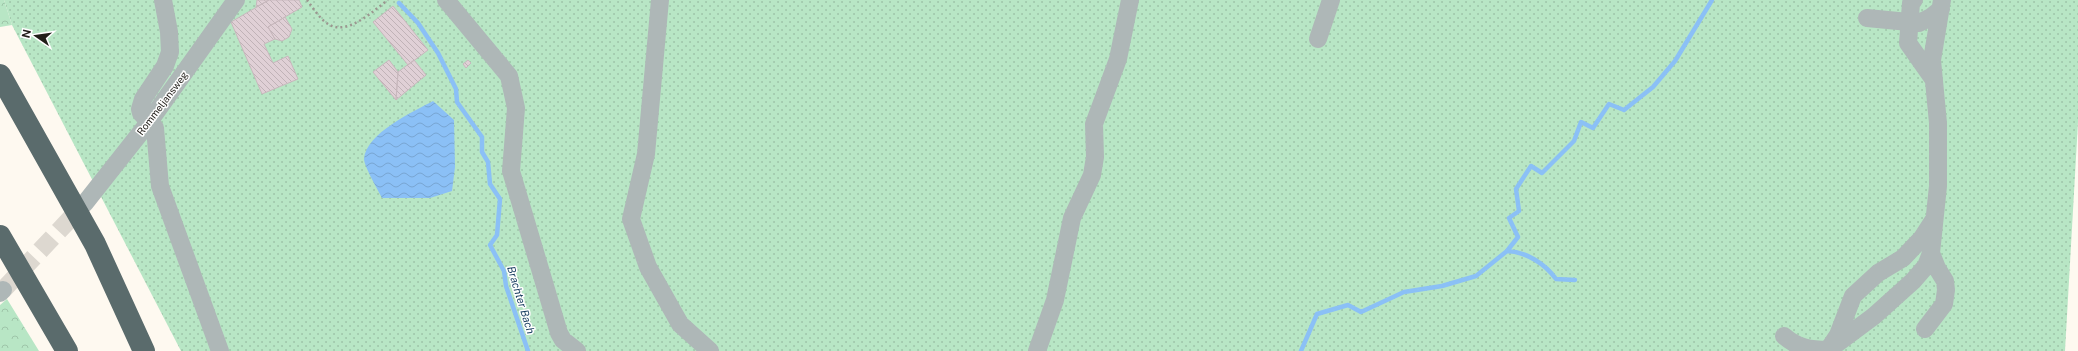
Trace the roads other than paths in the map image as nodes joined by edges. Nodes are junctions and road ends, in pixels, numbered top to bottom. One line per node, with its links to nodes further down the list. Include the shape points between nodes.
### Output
1 (163, 0): 14 (street, via 170,52 161,74 140,105 141,113)
2 (236, 0): 14 (street, Rommeljansweg)
3 (446, 0): 24 (street, via 509,76 516,108 510,171 559,333 563,340)
4 (660, 0): 25 (street, via 646,154 631,219 648,267 680,324)
5 (1130, 0): 26 (street, via 1118,59 1094,124 1095,157 1092,175 1072,218 1055,300)
6 (1331, 0): 11 (street)
7 (1914, 0): 10 (street, via 1911,3)
8 (1942, 4): 10 (street, via 1931,17 1918,23); 13 (street, via 1932,60)
9 (1867, 18): 10 (street)
10 (1909, 22): 13 (street, via 1908,43)
11 (1318, 39)
12 (0, 75): 22 (highway, via 95,244)
13 (1934, 80): 16 (street, via 1938,139)
14 (149, 122): 15 (street, Rommeljansweg); 23 (street, via 156,133 160,186)
15 (85, 203)
16 (1935, 218): 18 (street); 27 (street, via 1922,238 1903,258 1878,273 1853,296 1838,335)
17 (0, 236): 21 (highway)
18 (1931, 253): 19 (street, via 1936,268 1945,281 1946,290 1944,304); 27 (street, via 1926,266 1913,281 1874,316)
19 (1925, 329)
20 (1784, 336): 27 (street, via 1793,344 1809,350)
21 (67, 351)
22 (144, 351)
23 (220, 351)
24 (577, 351)
25 (710, 351)
26 (1036, 351)
27 (1827, 351)

